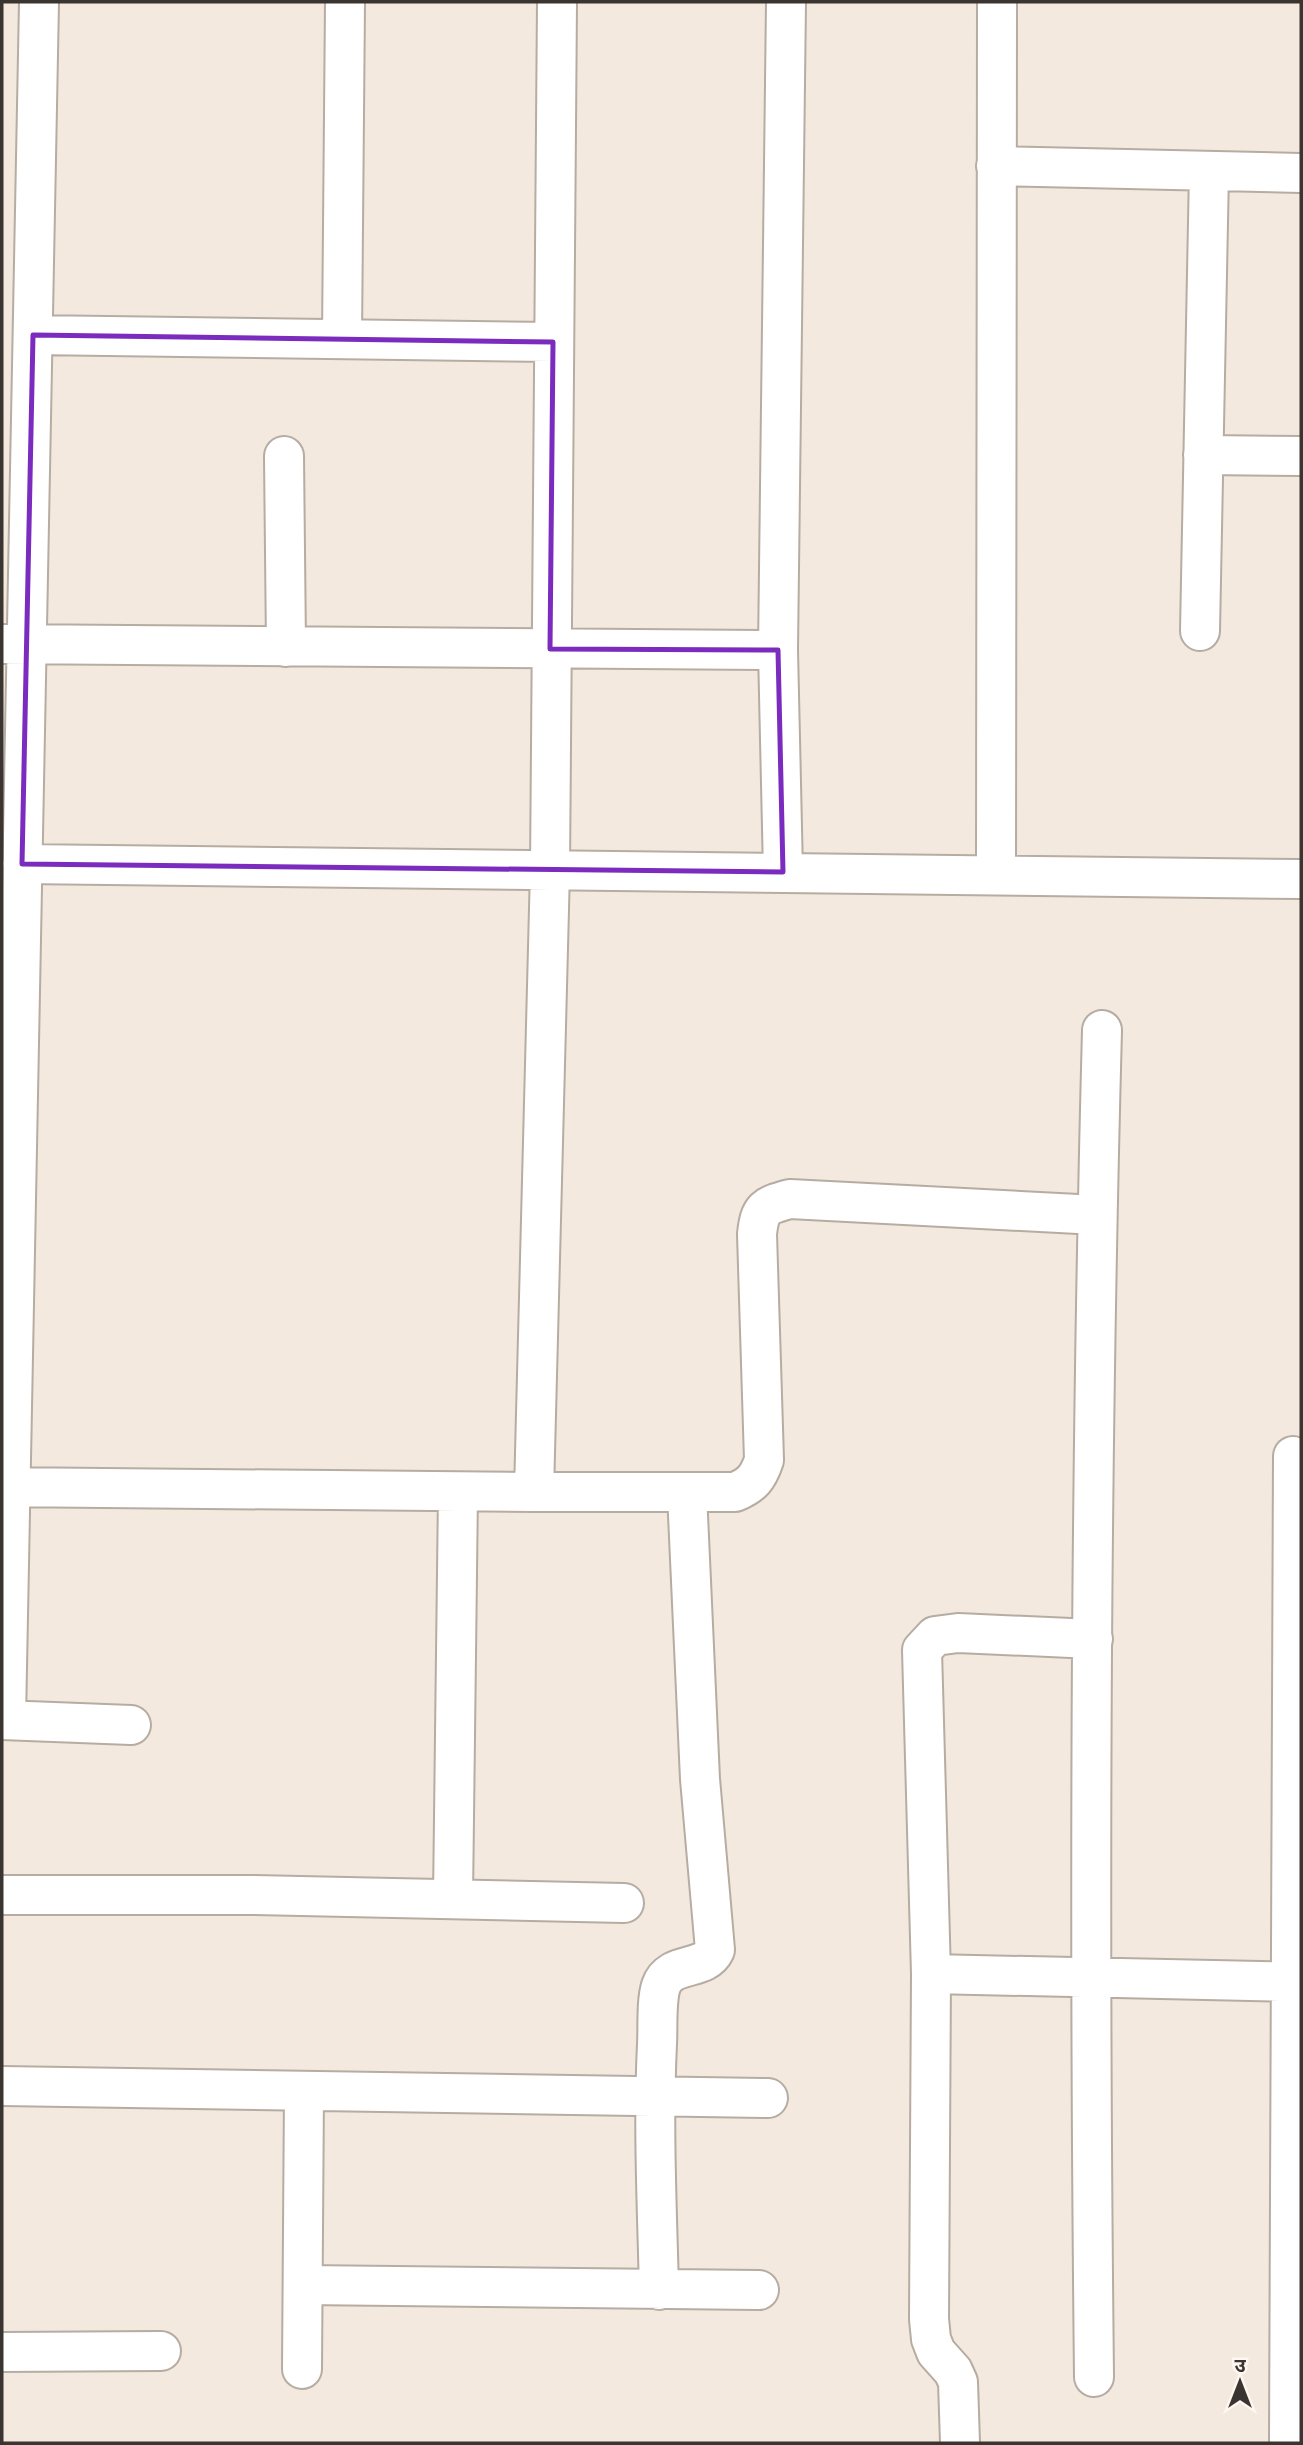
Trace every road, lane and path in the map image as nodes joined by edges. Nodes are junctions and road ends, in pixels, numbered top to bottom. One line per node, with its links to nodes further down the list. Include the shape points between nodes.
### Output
1 (39, 2): 9 (street)
2 (345, 2): 10 (street)
3 (557, 2): 11 (street)
4 (786, 2): 19 (street)
5 (997, 2): 6 (street)
6 (996, 166): 7 (street); 23 (street)
7 (1209, 171): 8 (street); 12 (street)
8 (1301, 173)
9 (33, 335): 10 (street); 16 (street)
10 (342, 339): 11 (street)
11 (553, 342): 18 (street)
12 (1203, 455): 14 (street); 15 (street)
13 (284, 456): 17 (street)
14 (1301, 456)
15 (1200, 631)
16 (14, 644): 17 (street); 20 (street)
17 (286, 647): 18 (street)
18 (550, 649): 19 (street); 21 (street)
19 (778, 650): 22 (street)
20 (22, 864): 21 (street); 28 (street)
21 (550, 870): 22 (street); 30 (street)
22 (783, 872): 23 (street)
23 (996, 875): 24 (street)
24 (1301, 879)
25 (1102, 1030): 26 (street)
26 (1097, 1215): 31 (street, via 790,1199 771,1204 759,1216 757,1234 764,1460 751,1485 735,1492); 32 (street)
27 (1293, 1455): 40 (street)
28 (6, 1487): 29 (street); 33 (street)
29 (458, 1492): 30 (street); 36 (street)
30 (534, 1492): 31 (street)
31 (687, 1493): 43 (street, via 701,1779 715,1950 704,1962 676,1969 661,1985)
32 (1093, 1639): 38 (street, via 958,1633 935,1636 922,1650); 39 (street)
33 (4, 1720): 34 (street)
34 (131, 1725)
35 (2, 1895): 36 (street)
36 (453, 1899): 37 (street)
37 (624, 1903)
38 (931, 1974): 39 (street); 52 (street, via 929,2319 936,2352 958,2382)
39 (1090, 1979): 40 (street); 51 (street)
40 (1295, 1981): 53 (street)
41 (2, 2086): 42 (street)
42 (304, 2091): 43 (street); 45 (street)
43 (655, 2095): 44 (street); 46 (street)
44 (768, 2098)
45 (303, 2285): 46 (street); 50 (street)
46 (659, 2290): 47 (street)
47 (759, 2290)
48 (161, 2351): 49 (street)
49 (2, 2352)
50 (302, 2369)
51 (1094, 2377)
52 (960, 2443)
53 (1289, 2443)

